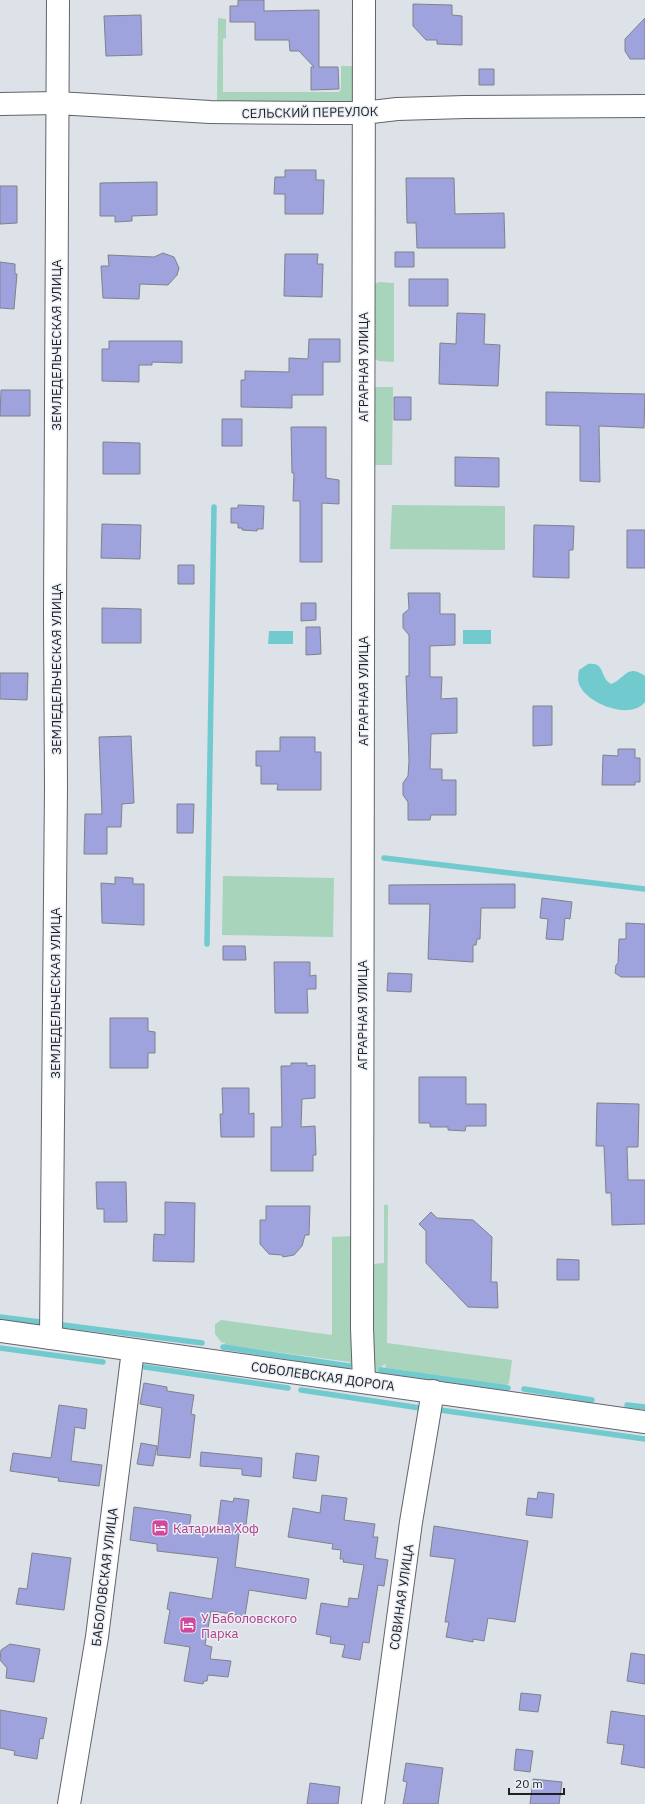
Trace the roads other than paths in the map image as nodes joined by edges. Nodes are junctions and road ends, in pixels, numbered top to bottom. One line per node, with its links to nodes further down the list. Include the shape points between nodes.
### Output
1 (58, 0): 3 (street, ЗЕМЛЕДЕЛЬЧЕСКАЯ УЛИЦА)
2 (364, 0): 6 (street, АГРАРНАЯ УЛИЦА)
3 (57, 103): 4 (street, СЕЛЬСКИЙ ПЕРЕУЛОК); 6 (street, СЕЛЬСКИЙ ПЕРЕУЛОК, via 210,112); 8 (street, ЗЕМЛЕДЕЛЬЧЕСКАЯ УЛИЦА, via 56,786)
4 (0, 104)
5 (645, 106): 6 (street, СЕЛЬСКИЙ ПЕРЕУЛОК, via 465,107)
6 (364, 113): 10 (street, АГРАРНАЯ УЛИЦА)
7 (0, 1331): 8 (street, СОБОЛЕВСКАЯ ДОРОГА)
8 (51, 1338): 9 (street, СОБОЛЕВСКАЯ ДОРОГА)
9 (133, 1350): 10 (street, СОБОЛЕВСКАЯ ДОРОГА); 13 (street, БАБОЛОВСКАЯ УЛИЦА, via 97,1637)
10 (364, 1382): 11 (street, СОБОЛЕВСКАЯ ДОРОГА)
11 (433, 1391): 12 (street, СОБОЛЕВСКАЯ ДОРОГА); 14 (street, СОВИНАЯ УЛИЦА, via 411,1522)
12 (645, 1422)
13 (69, 1804)
14 (373, 1804)

